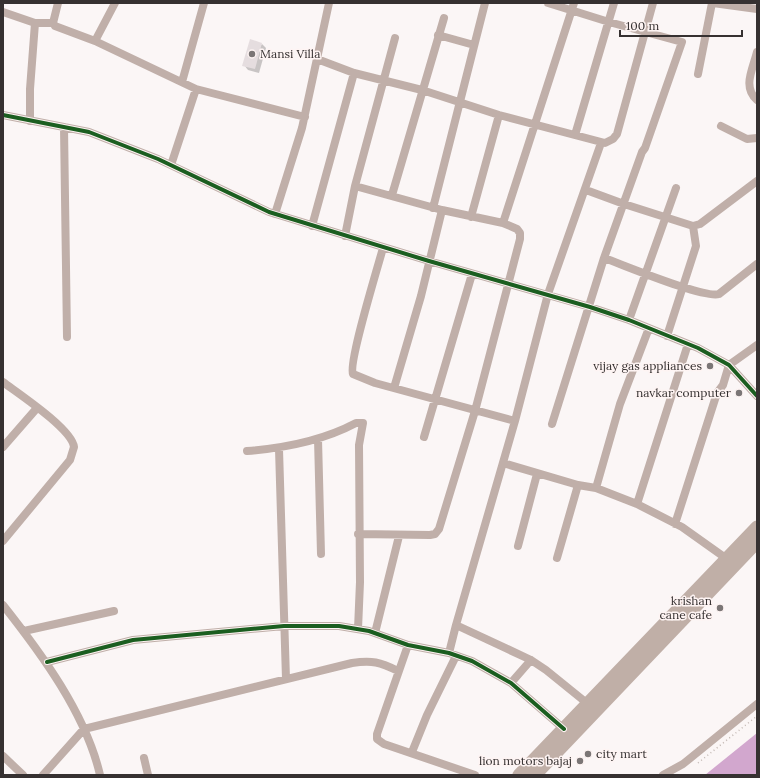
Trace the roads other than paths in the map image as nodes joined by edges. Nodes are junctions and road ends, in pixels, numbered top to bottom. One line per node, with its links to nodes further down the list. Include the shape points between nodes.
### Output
1 (58, 3): 16 (street)
2 (115, 3): 20 (street)
3 (204, 3): 27 (street)
4 (329, 3): 23 (street)
5 (485, 3): 21 (street)
6 (548, 3): 10 (street)
7 (614, 3): 14 (street)
8 (653, 3): 17 (street)
9 (712, 3): 11 (street); 25 (street)
10 (574, 7): 14 (street); 36 (street)
11 (757, 8)
12 (3, 12): 15 (street)
13 (444, 18): 18 (street)
14 (609, 22): 17 (street); 39 (street)
15 (35, 23): 16 (street); 35 (street)
16 (53, 23): 20 (street)
17 (646, 33): 41 (street, via 617,134 609,142); 48 (street, via 682,42)
18 (438, 35): 21 (street); 29 (street)
19 (395, 38): 26 (street)
20 (95, 41): 27 (street)
21 (474, 45): 31 (street)
22 (757, 52): 30 (street, via 748,84 751,95)
23 (317, 59): 24 (street); 34 (street)
24 (354, 73): 26 (street); 55 (street)
25 (698, 74)
26 (383, 80): 29 (street); 44 (street)
27 (182, 82): 28 (street)
28 (196, 89): 34 (street); 42 (street)
29 (422, 90): 31 (street); 47 (street)
30 (757, 100)
31 (460, 102): 32 (street); 49 (street)
32 (499, 114): 36 (street); 52 (street)
33 (3, 115): 35 (street)
34 (305, 117): 51 (street)
35 (30, 121): 38 (street)
36 (534, 124): 39 (street); 54 (street)
37 (721, 126): 40 (street, via 747,139)
38 (64, 127): 42 (street, via 89,132); 71 (street)
39 (575, 135): 41 (street)
40 (757, 138)
41 (601, 143): 46 (street)
42 (171, 165): 51 (street)
43 (757, 181): 56 (street, via 700,224)
44 (355, 186): 47 (street); 57 (street)
45 (676, 188): 53 (street)
46 (586, 190): 48 (street); 66 (street)
47 (392, 195): 49 (street)
48 (624, 204): 53 (street); 59 (street)
49 (433, 208): 50 (street)
50 (442, 210): 52 (street); 60 (street)
51 (275, 214): 55 (street)
52 (471, 216): 54 (street)
53 (666, 218): 56 (street); 62 (street)
54 (503, 223): 64 (street, via 520,233)
55 (312, 226): 57 (street)
56 (693, 226): 65 (street, via 696,246)
57 (345, 236): 58 (street)
58 (383, 248): 60 (street); 76 (street, via 351,371 359,378)
59 (604, 258): 62 (street); 67 (street)
60 (428, 261): 63 (street); 76 (street)
61 (757, 264): 65 (street, via 714,296)
62 (646, 273): 65 (street); 68 (street)
63 (472, 274): 64 (street); 78 (street)
64 (507, 283): 66 (street); 80 (street)
65 (684, 288): 70 (street)
66 (548, 294): 67 (street); 81 (street)
67 (590, 307): 68 (street); 82 (street)
68 (629, 320): 69 (street)
69 (649, 328): 70 (street); 91 (street, via 620,404)
70 (667, 336): 72 (street)
71 (67, 337)
72 (688, 344): 74 (street); 92 (street)
73 (757, 345): 74 (street)
74 (729, 365): 77 (street); 93 (street, via 723,385 717,393)
75 (3, 382): 79 (street)
76 (394, 388): 78 (street)
77 (755, 391)
78 (434, 400): 80 (street); 83 (street)
79 (37, 408): 85 (street); 97 (street, via 67,434 74,443 74,452)
80 (475, 411): 81 (street); 96 (street, via 439,529 430,535)
81 (515, 421): 88 (street)
82 (552, 424)
83 (424, 437)
84 (318, 439): 86 (street); 95 (street, via 356,423 363,423 359,445); 100 (street)
85 (3, 447)
86 (279, 449): 87 (street); 106 (street)
87 (247, 451)
88 (503, 463): 89 (street); 105 (street)
89 (537, 474): 90 (street); 99 (street)
90 (578, 485): 91 (street); 101 (street)
91 (596, 488): 92 (street)
92 (637, 504): 93 (street)
93 (675, 524): 102 (street)
94 (757, 527): 102 (main road)
95 (358, 534): 96 (street); 107 (street)
96 (399, 536): 109 (street)
97 (3, 541)
98 (757, 542): 130 (main road)
99 (518, 546)
100 (321, 554)
101 (557, 558)
102 (727, 559): 117 (main road)
103 (3, 605): 108 (street)
104 (114, 611): 108 (street)
105 (456, 625): 111 (street); 112 (street)
106 (284, 626): 107 (street); 113 (street, via 134,640); 115 (street)
107 (358, 629): 109 (street)
108 (24, 631): 113 (street)
109 (375, 633): 110 (street)
110 (408, 645): 111 (street); 114 (street)
111 (453, 655): 116 (street, via 472,661); 121 (street)
112 (531, 660): 116 (street); 117 (street)
113 (47, 662): 120 (street)
114 (398, 671): 115 (street, via 382,663 370,661 352,663); 121 (street, via 376,738 384,744)
115 (286, 680): 120 (street)
116 (511, 683): 119 (street)
117 (588, 704): 119 (main road)
118 (757, 704): 131 (street, via 683,764)
119 (564, 729): 129 (main road)
120 (84, 730): 125 (street); 126 (street)
121 (412, 752): 128 (street)
122 (3, 756): 124 (street)
123 (144, 758): 127 (street)
124 (23, 775)
125 (43, 775)
126 (100, 775)
127 (148, 775)
128 (475, 775)
129 (519, 775)
130 (536, 775)
131 (663, 775)

